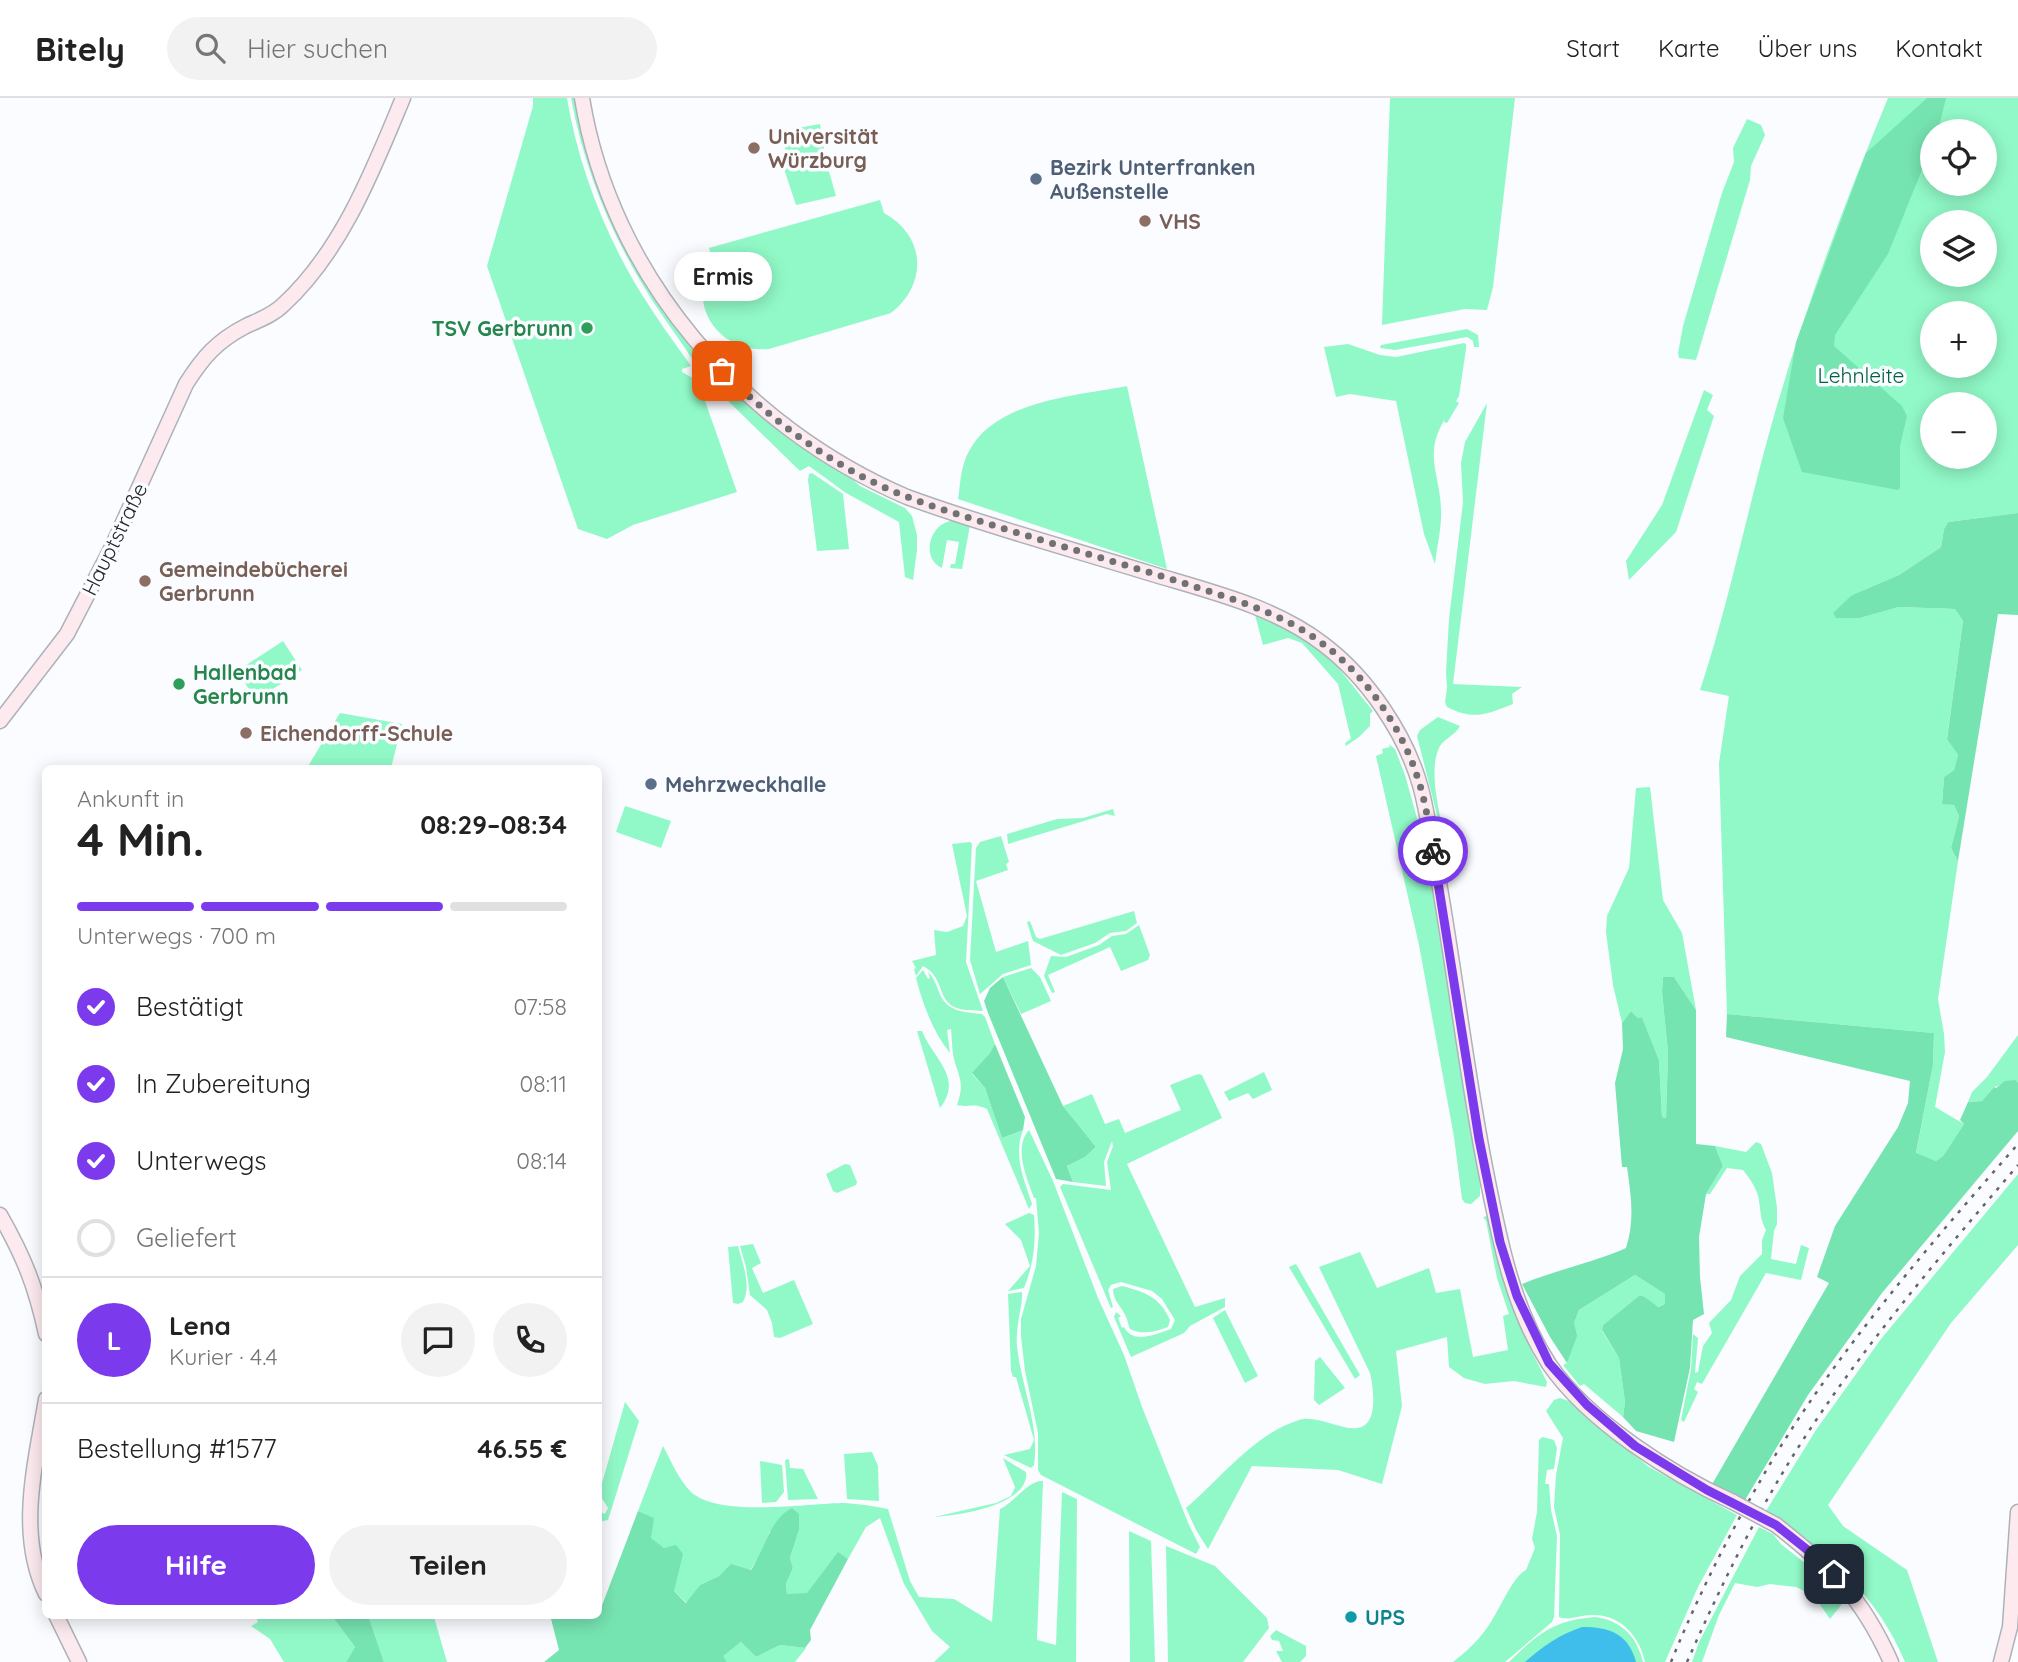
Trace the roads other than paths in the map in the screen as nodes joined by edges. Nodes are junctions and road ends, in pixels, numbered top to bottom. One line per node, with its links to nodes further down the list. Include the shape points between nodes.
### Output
1 (402, 98): 3 (street, Hauptstraße, via 351,211 313,273 279,309 225,338 200,361 66,634)
2 (582, 98): 11 (street, bridge, via 612,202 656,288 722,371 784,426 845,466 907,497 1276,616 1324,644 1366,686 1402,741 1422,790 1500,1242 1537,1341 1555,1371 1635,1446 1776,1525 1820,1560 1871,1621)
3 (0, 721)
4 (0, 1215): 5 (street, via 24,1258)
5 (42, 1318)
6 (42, 1422): 8 (street, via 32,1481 31,1524 34,1559)
7 (2018, 1512): 12 (street, via 2010,1627)
8 (42, 1582)
9 (58, 1619): 10 (street)
10 (79, 1662)
11 (1891, 1662)
12 (2001, 1662)

